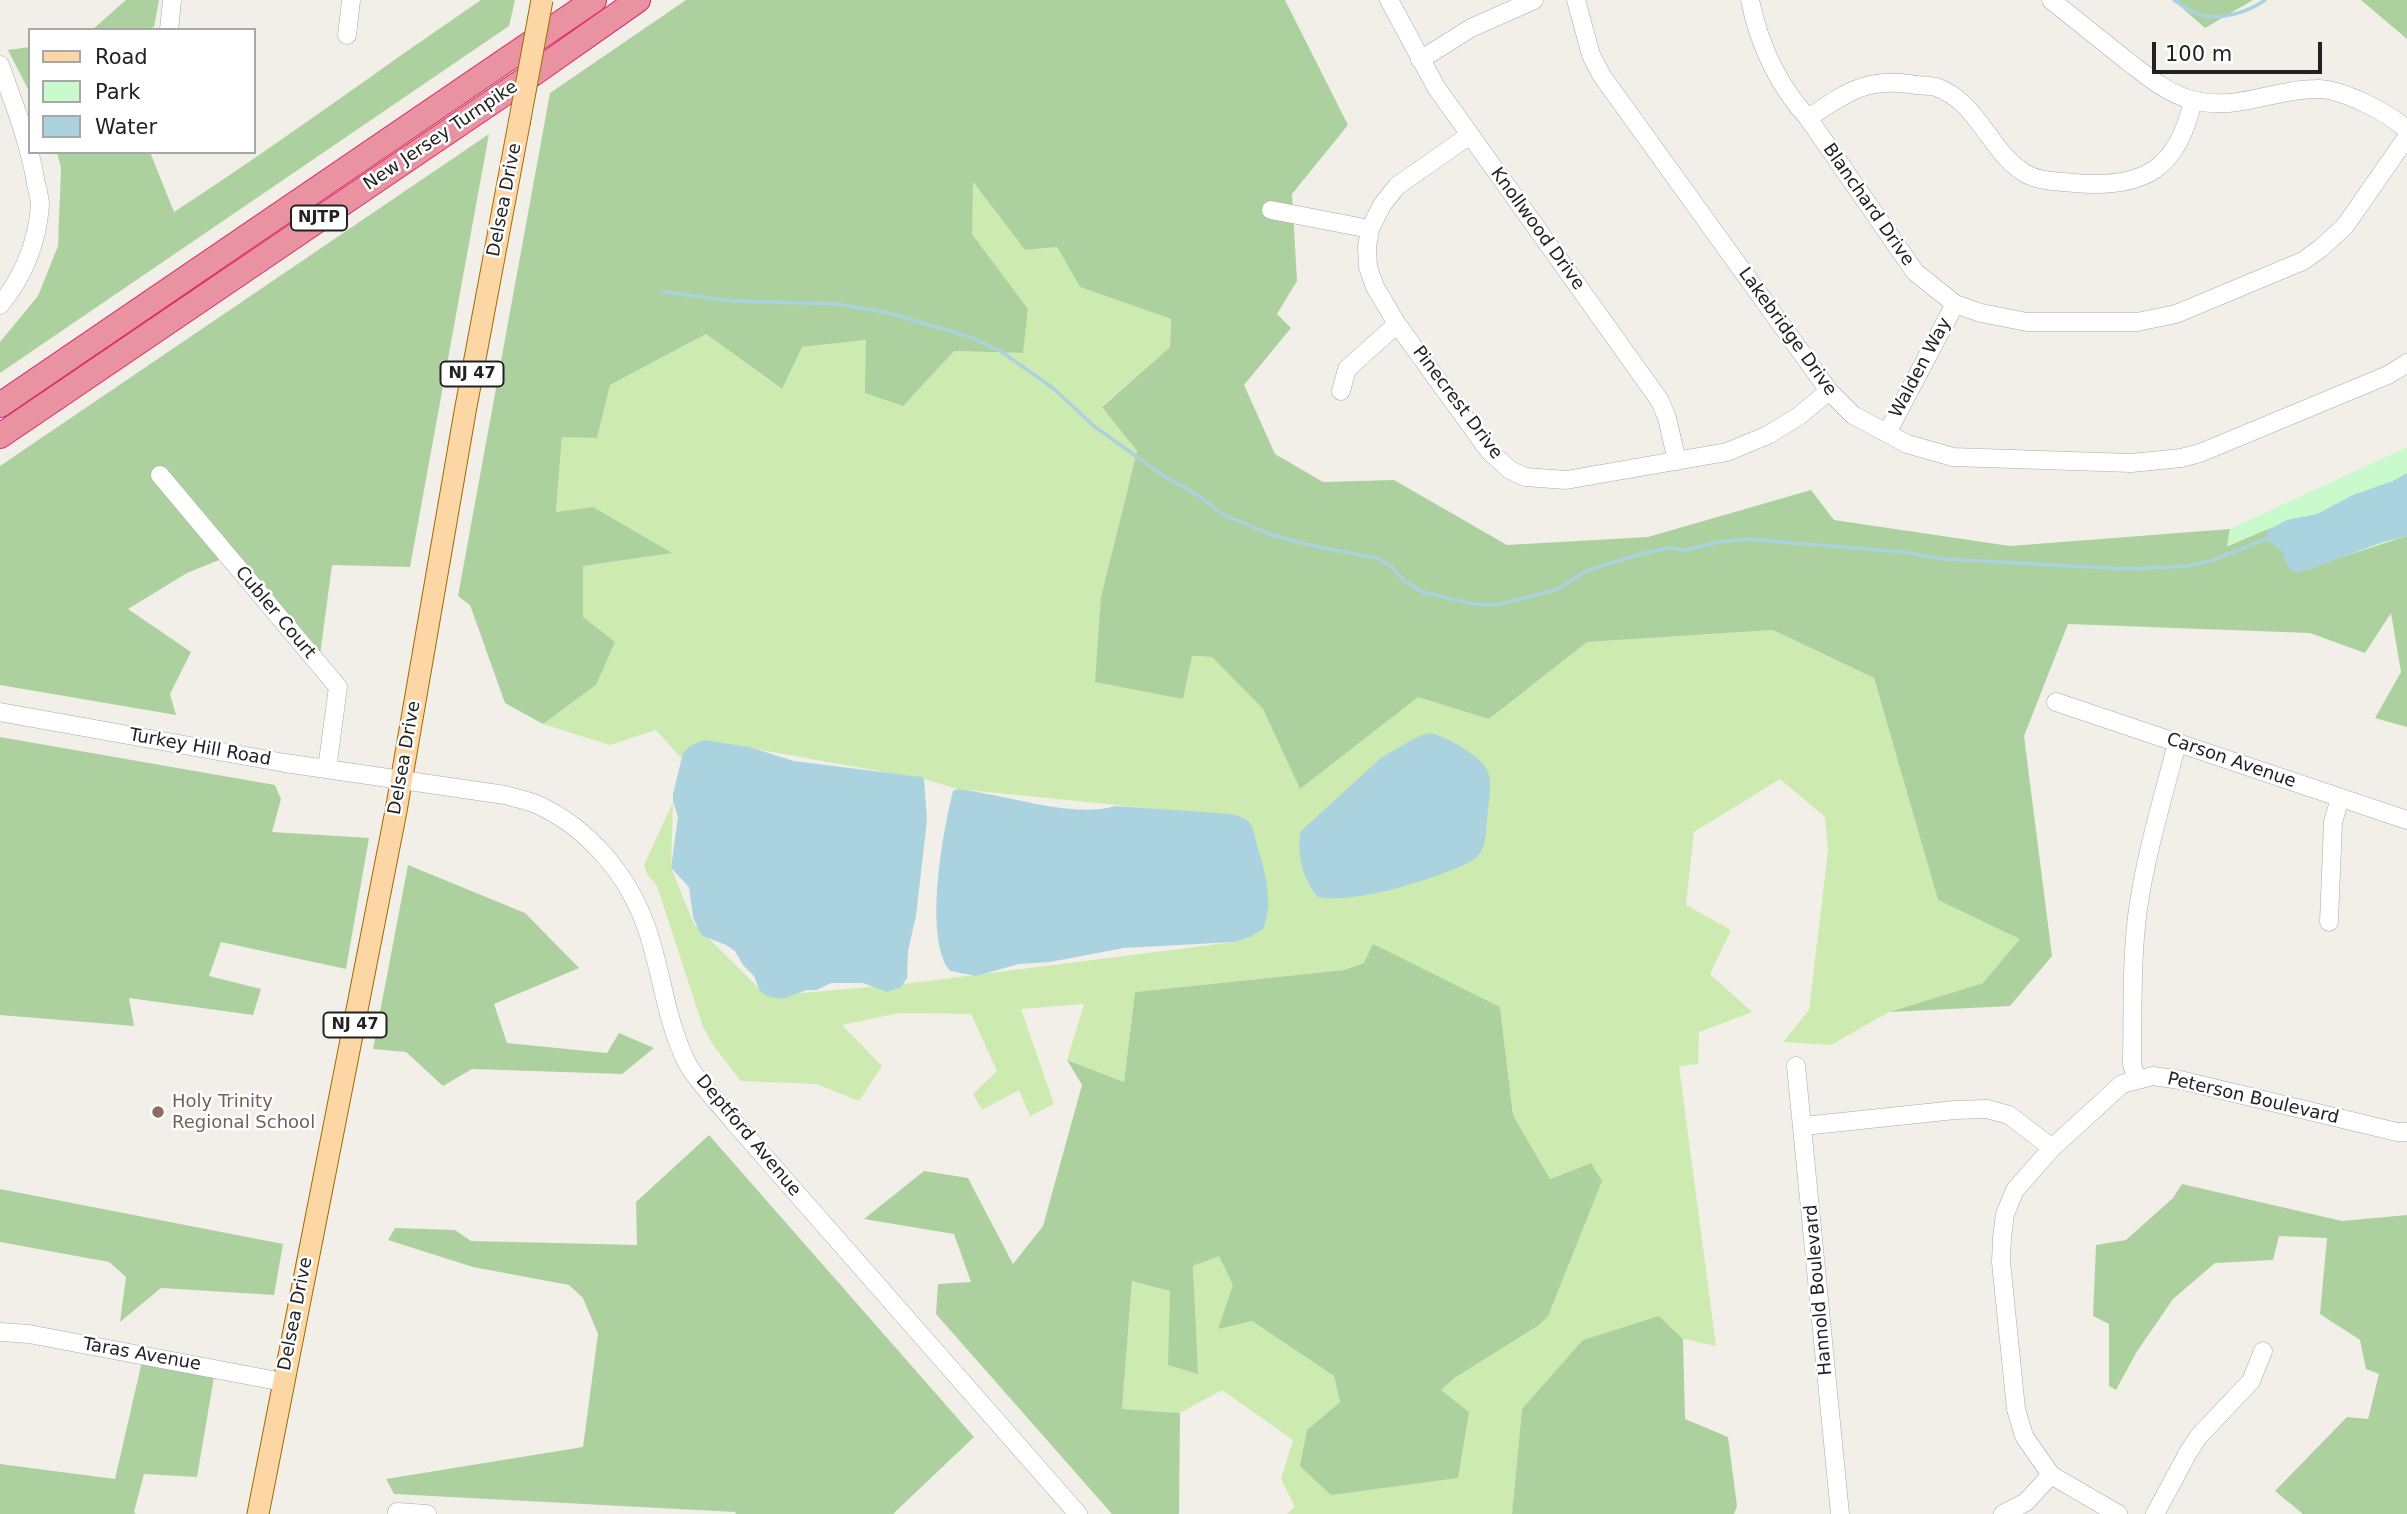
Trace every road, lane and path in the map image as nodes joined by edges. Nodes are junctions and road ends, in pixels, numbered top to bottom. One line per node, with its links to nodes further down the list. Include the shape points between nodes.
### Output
1 (172, 0): 11 (street)
2 (351, 0): 12 (street)
3 (542, 0): 39 (main road, Delsea Drive / NJ 47, bridge)
4 (594, 0): 30 (highway, New Jersey Turnpike / NJTP)
5 (638, 0): 32 (highway, New Jersey Turnpike / NJTP)
6 (1389, 0): 13 (street, Knollwood Drive)
7 (1534, 0): 13 (street, via 1471,28)
8 (1576, 0): 29 (street, Lakebridge Drive, via 1591,55 1602,76)
9 (1750, 0): 16 (street, Blanchard Drive, via 1777,76)
10 (2051, 0): 15 (street, via 2165,89)
11 (169, 28)
12 (346, 35)
13 (1420, 60): 18 (street, Knollwood Drive)
14 (0, 65): 20 (street)
15 (2193, 100): 16 (street, via 2187,129 2174,151 2134,180 2108,185 2038,180 2023,173 1973,114 1936,88 1887,81 1865,85); 17 (street, via 2225,104 2318,88 2362,102)
16 (1808, 118): 24 (street, Blanchard Drive, via 1915,272)
17 (2407, 130)
18 (1470, 135): 23 (street, Pinecrest Drive, via 1397,186); 33 (street, Knollwood Drive, via 1660,401)
19 (2407, 137): 24 (street, Blanchard Drive, via 2345,226 2321,248 2303,261 2176,314 2137,321 2027,322)
20 (28, 147)
21 (31, 154): 25 (street, via 40,204 32,244 24,270)
22 (1271, 211): 23 (street)
23 (1370, 229): 26 (street, Pinecrest Drive, via 1368,267)
24 (1955, 304): 31 (street, Walden Way)
25 (0, 306)
26 (1397, 324): 28 (street, via 1348,369); 33 (street, Pinecrest Drive, via 1489,451 1510,470 1525,477 1566,480)
27 (2407, 363): 31 (street, Lakebridge Drive, via 2388,375 2181,458 2131,463 1953,457 1907,444)
28 (1341, 391)
29 (1829, 391): 31 (street, Lakebridge Drive, via 1853,415); 33 (street, Pinecrest Drive, via 1800,416 1748,445)
30 (0, 405)
31 (1887, 433)
32 (0, 436)
33 (1677, 461)
34 (160, 475): 38 (street, Cubler Court, via 338,687)
35 (2056, 702): 37 (street, Carson Avenue)
36 (0, 712): 38 (street, Turkey Hill Road)
37 (2177, 743): 40 (street, Carson Avenue); 44 (street, via 2137,912 2132,1064)
38 (327, 769): 39 (street, Turkey Hill Road)
39 (400, 780): 50 (main road, Delsea Drive / NJ 47); 55 (street, Deptford Avenue, via 505,795 534,804 580,831 595,846 628,888 647,928 688,1064)
40 (2340, 798): 41 (street, Carson Avenue); 42 (street, via 2333,822)
41 (2407, 820)
42 (2329, 922)
43 (1796, 1066): 45 (street, Hannold Boulevard)
44 (2136, 1079): 46 (street, Peterson Boulevard, via 2180,1080); 47 (street, via 2122,1084)
45 (1804, 1126): 47 (street, via 1987,1110 2009,1115); 56 (street, Hannold Boulevard)
46 (2407, 1132)
47 (2052, 1148): 51 (street, via 2015,1190 2005,1214 2001,1262 2016,1409 2024,1436)
48 (0, 1332): 50 (street, Taras Avenue)
49 (2263, 1351): 59 (street, via 2251,1381 2199,1436)
50 (283, 1382): 53 (main road, Delsea Drive / NJ 47)
51 (2051, 1475): 57 (street, via 2026,1502); 58 (street)
52 (397, 1512): 54 (street)
53 (258, 1514)
54 (427, 1514)
55 (1078, 1514)
56 (1840, 1514)
57 (2003, 1514)
58 (2119, 1514)
59 (2155, 1514)

